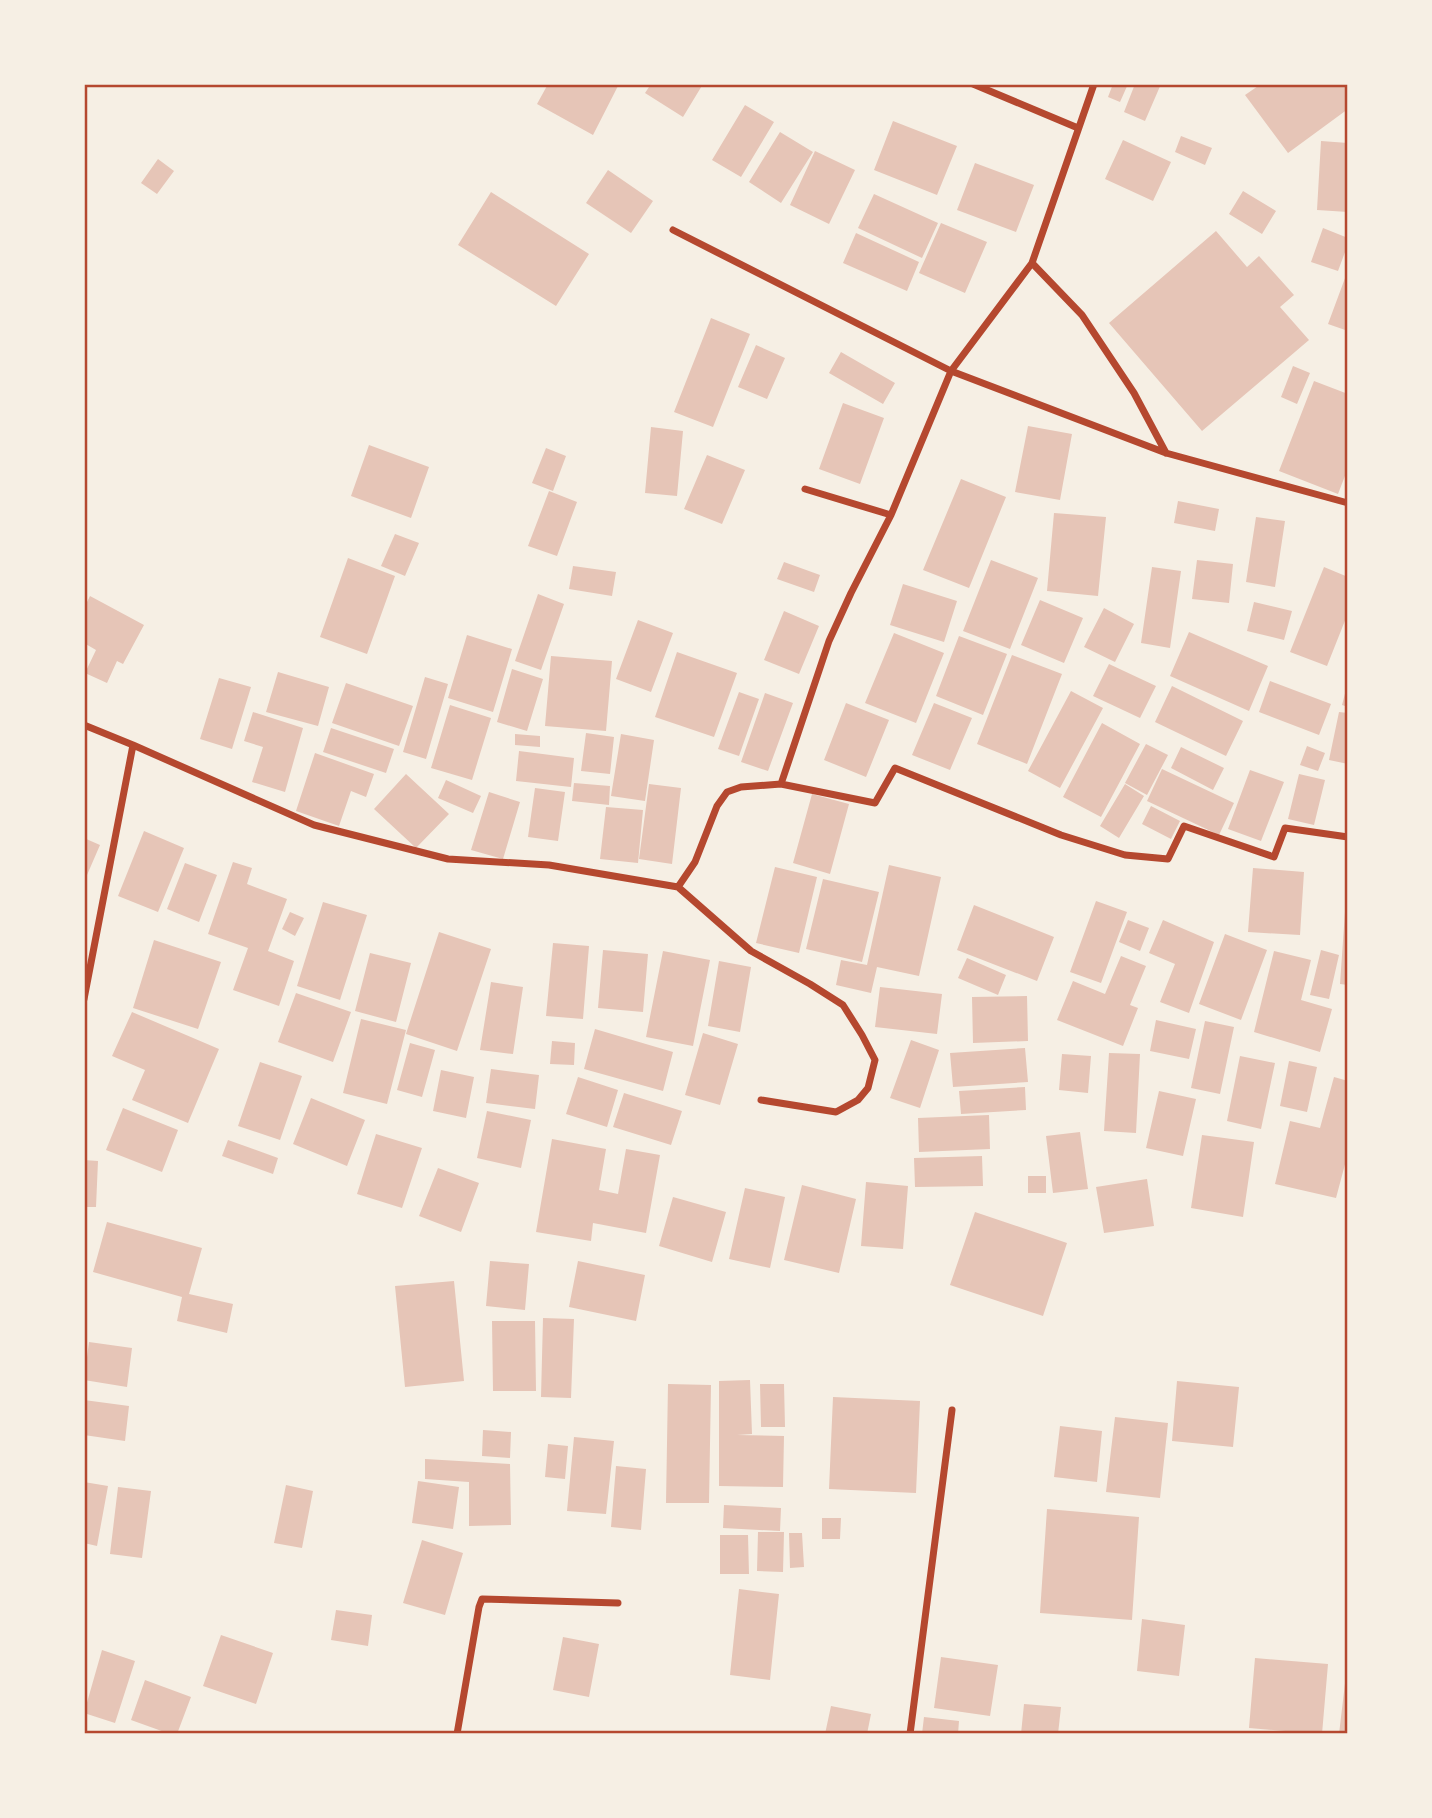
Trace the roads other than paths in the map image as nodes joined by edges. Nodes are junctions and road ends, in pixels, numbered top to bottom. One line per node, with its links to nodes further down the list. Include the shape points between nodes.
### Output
1 (973, 84): 3 (street)
2 (1094, 84): 3 (street)
3 (1078, 128): 5 (street)
4 (673, 230): 6 (street)
5 (1032, 263): 6 (street); 7 (street, via 1082,315 1134,393)
6 (951, 371): 7 (street); 10 (street)
7 (1166, 453): 9 (street)
8 (805, 489): 10 (street)
9 (1348, 503)
10 (891, 515): 13 (street, via 829,641)
11 (84, 725): 12 (street)
12 (133, 745): 15 (street, via 314,825 448,859 549,865); 16 (street)
13 (781, 784): 14 (street, via 875,803 895,768 1061,835 1125,855 1168,859 1184,827 1274,857 1285,828); 15 (street, via 727,792 695,862)
14 (1348, 837)
15 (678, 887): 17 (street, via 751,951 843,1005 874,1060 868,1088 858,1100 836,1112)
16 (84, 999)
17 (761, 1100)
18 (952, 1410): 21 (street)
19 (618, 1603): 20 (street, via 482,1600)
20 (457, 1734)
21 (910, 1734)

